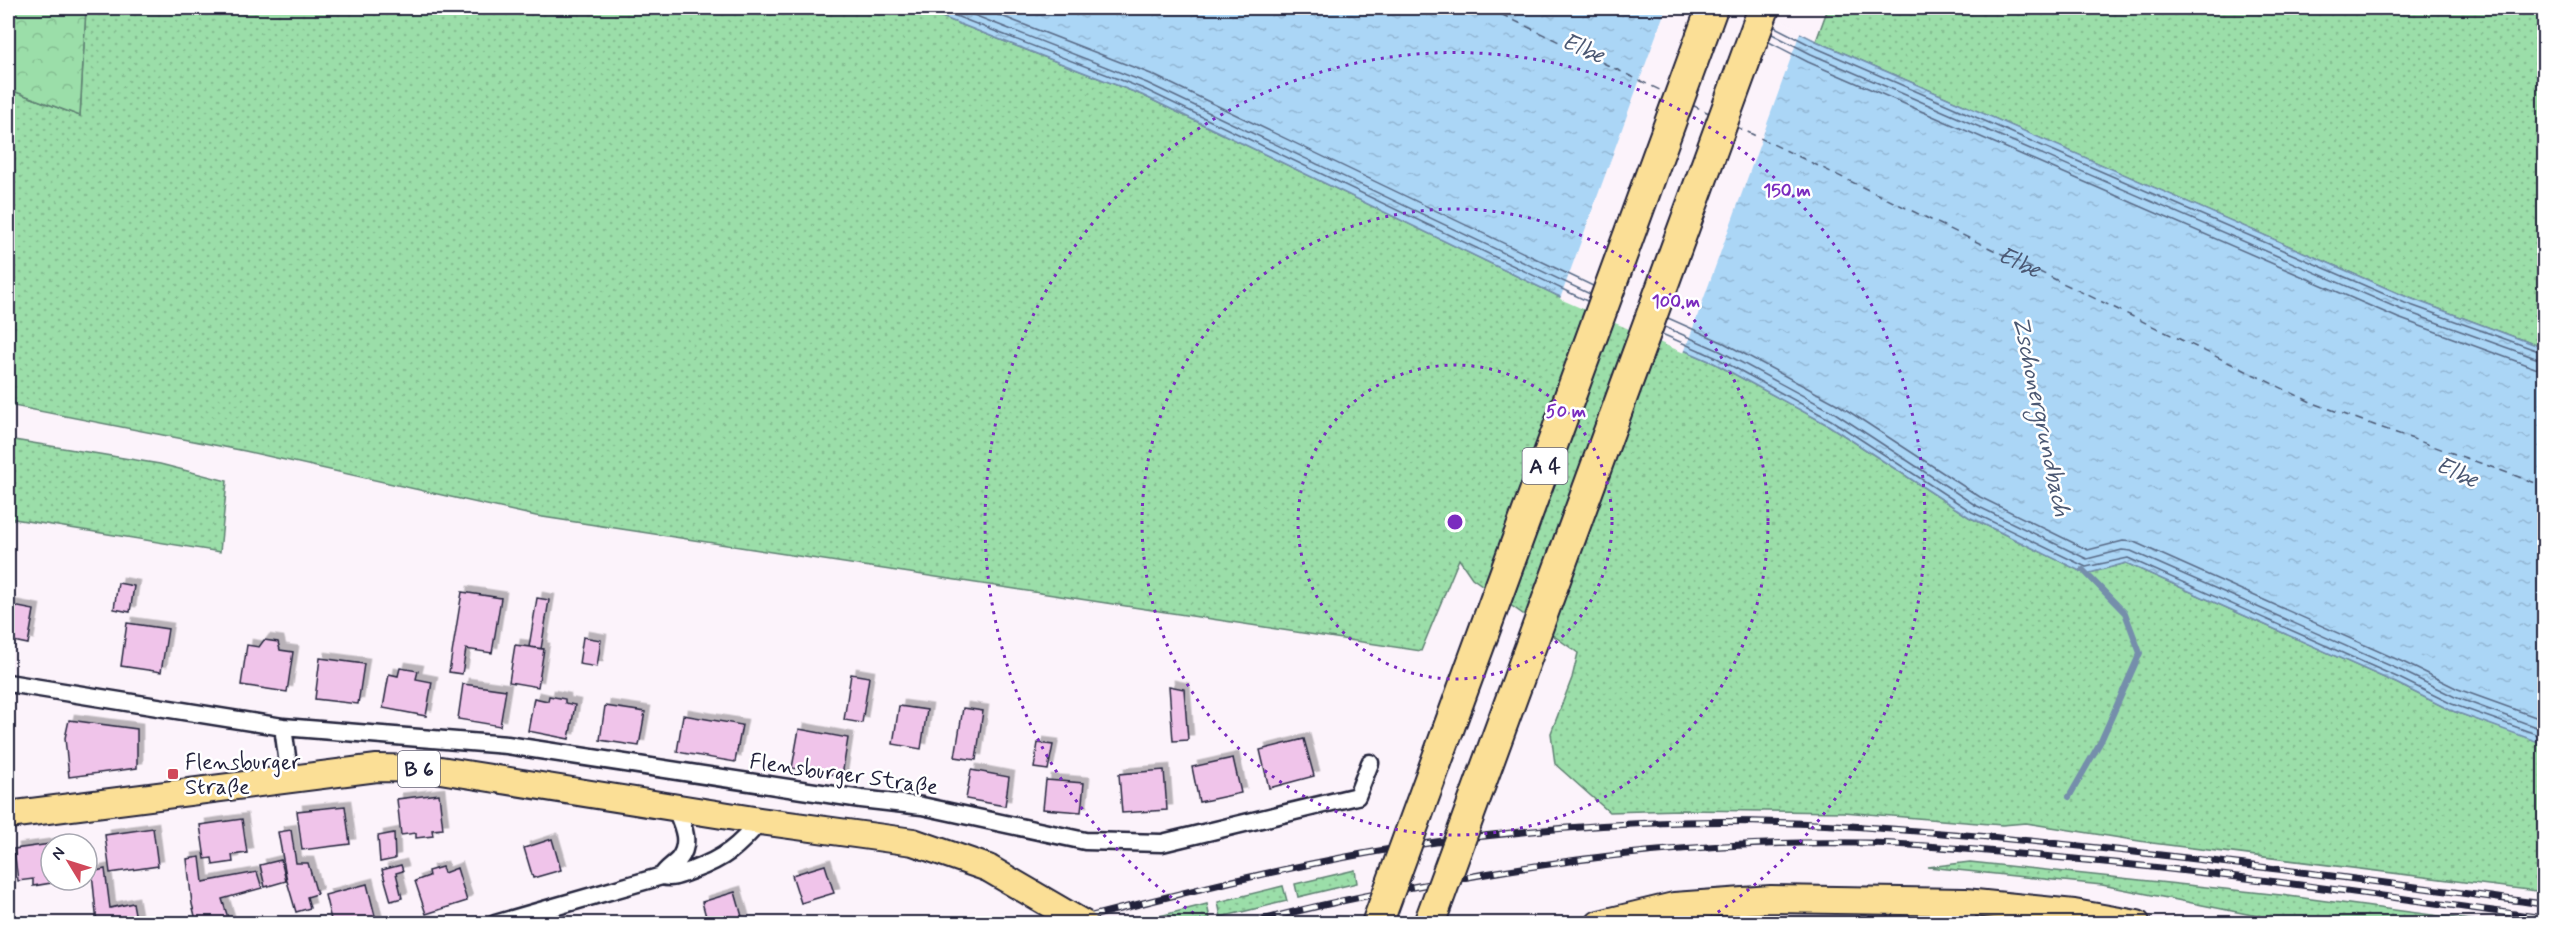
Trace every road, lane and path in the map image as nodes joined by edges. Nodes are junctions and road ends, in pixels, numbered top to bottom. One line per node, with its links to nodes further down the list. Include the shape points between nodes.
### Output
1 (1712, 8): 15 (highway, A 4, bridge)
2 (1764, 8): 16 (highway, A 4, bridge)
3 (8, 683): 4 (street, Flensburger Straße)
4 (283, 727): 5 (street, Flensburger Straße, via 507,745 922,806 1086,841 1126,843 1162,843 1357,796); 6 (street)
5 (1370, 763)
6 (290, 779): 7 (main road, B 6, via 377,768 434,769); 8 (main road, B 6)
7 (675, 807): 9 (main road, B 6); 10 (street, via 686,833 686,848)
8 (8, 815)
9 (760, 821): 10 (street, via 744,840 718,860 671,878); 14 (main road, B 6, bridge, via 913,842 988,868)
10 (662, 876): 13 (street)
11 (1965, 913): 12 (main road, via 1771,899); 18 (main road, via 2074,914)
12 (1677, 915): 17 (main road)
13 (495, 924)
14 (1084, 924)
15 (1377, 924)
16 (1430, 924)
17 (1599, 924)
18 (2137, 924)

